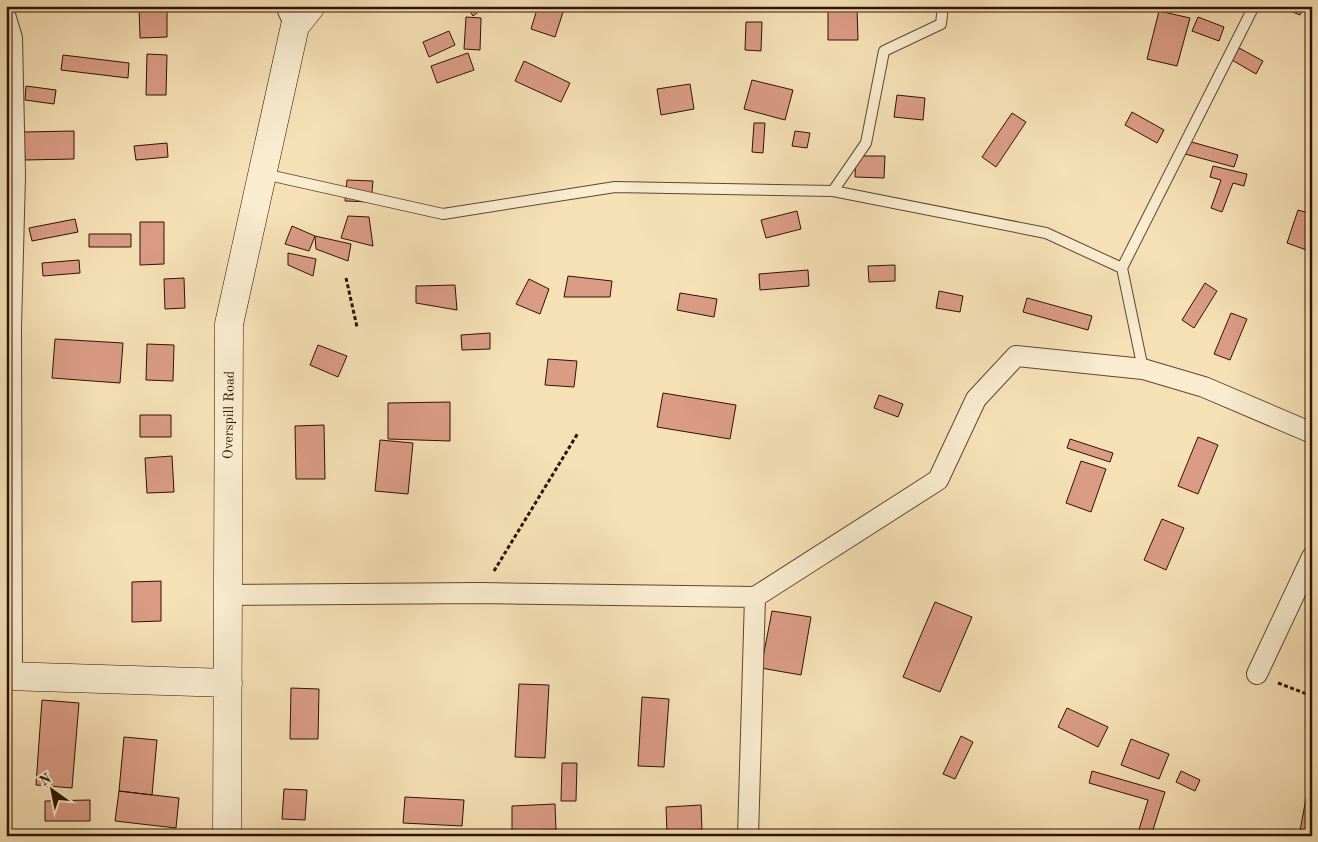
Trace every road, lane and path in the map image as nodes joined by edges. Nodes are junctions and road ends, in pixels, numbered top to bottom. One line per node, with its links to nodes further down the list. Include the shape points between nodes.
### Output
1 (943, 6): 6 (lane, via 941,24 884,51 866,143)
2 (1254, 6): 7 (lane)
3 (297, 13): 5 (street, Overspill Road)
4 (6, 18): 18 (street, via 12,38 15,176)
5 (262, 174): 6 (lane, via 443,214 615,187); 15 (street, Overspill Road, via 229,324)
6 (833, 191): 7 (lane, via 1046,233)
7 (1122, 268): 10 (lane)
8 (346, 278): 9 (path)
9 (358, 327)
10 (1143, 369): 12 (street, via 1204,387); 16 (street, via 1016,356 976,399 938,480)
11 (578, 433): 14 (path)
12 (1312, 434)
13 (1312, 557): 17 (street)
14 (480, 593): 15 (street); 16 (street)
15 (226, 595): 19 (street, Overspill Road)
16 (755, 597): 22 (street)
17 (1257, 674): 20 (path)
18 (9, 676): 19 (street)
19 (228, 683): 21 (street, Overspill Road)
20 (1312, 696)
21 (227, 836)
22 (748, 836)

